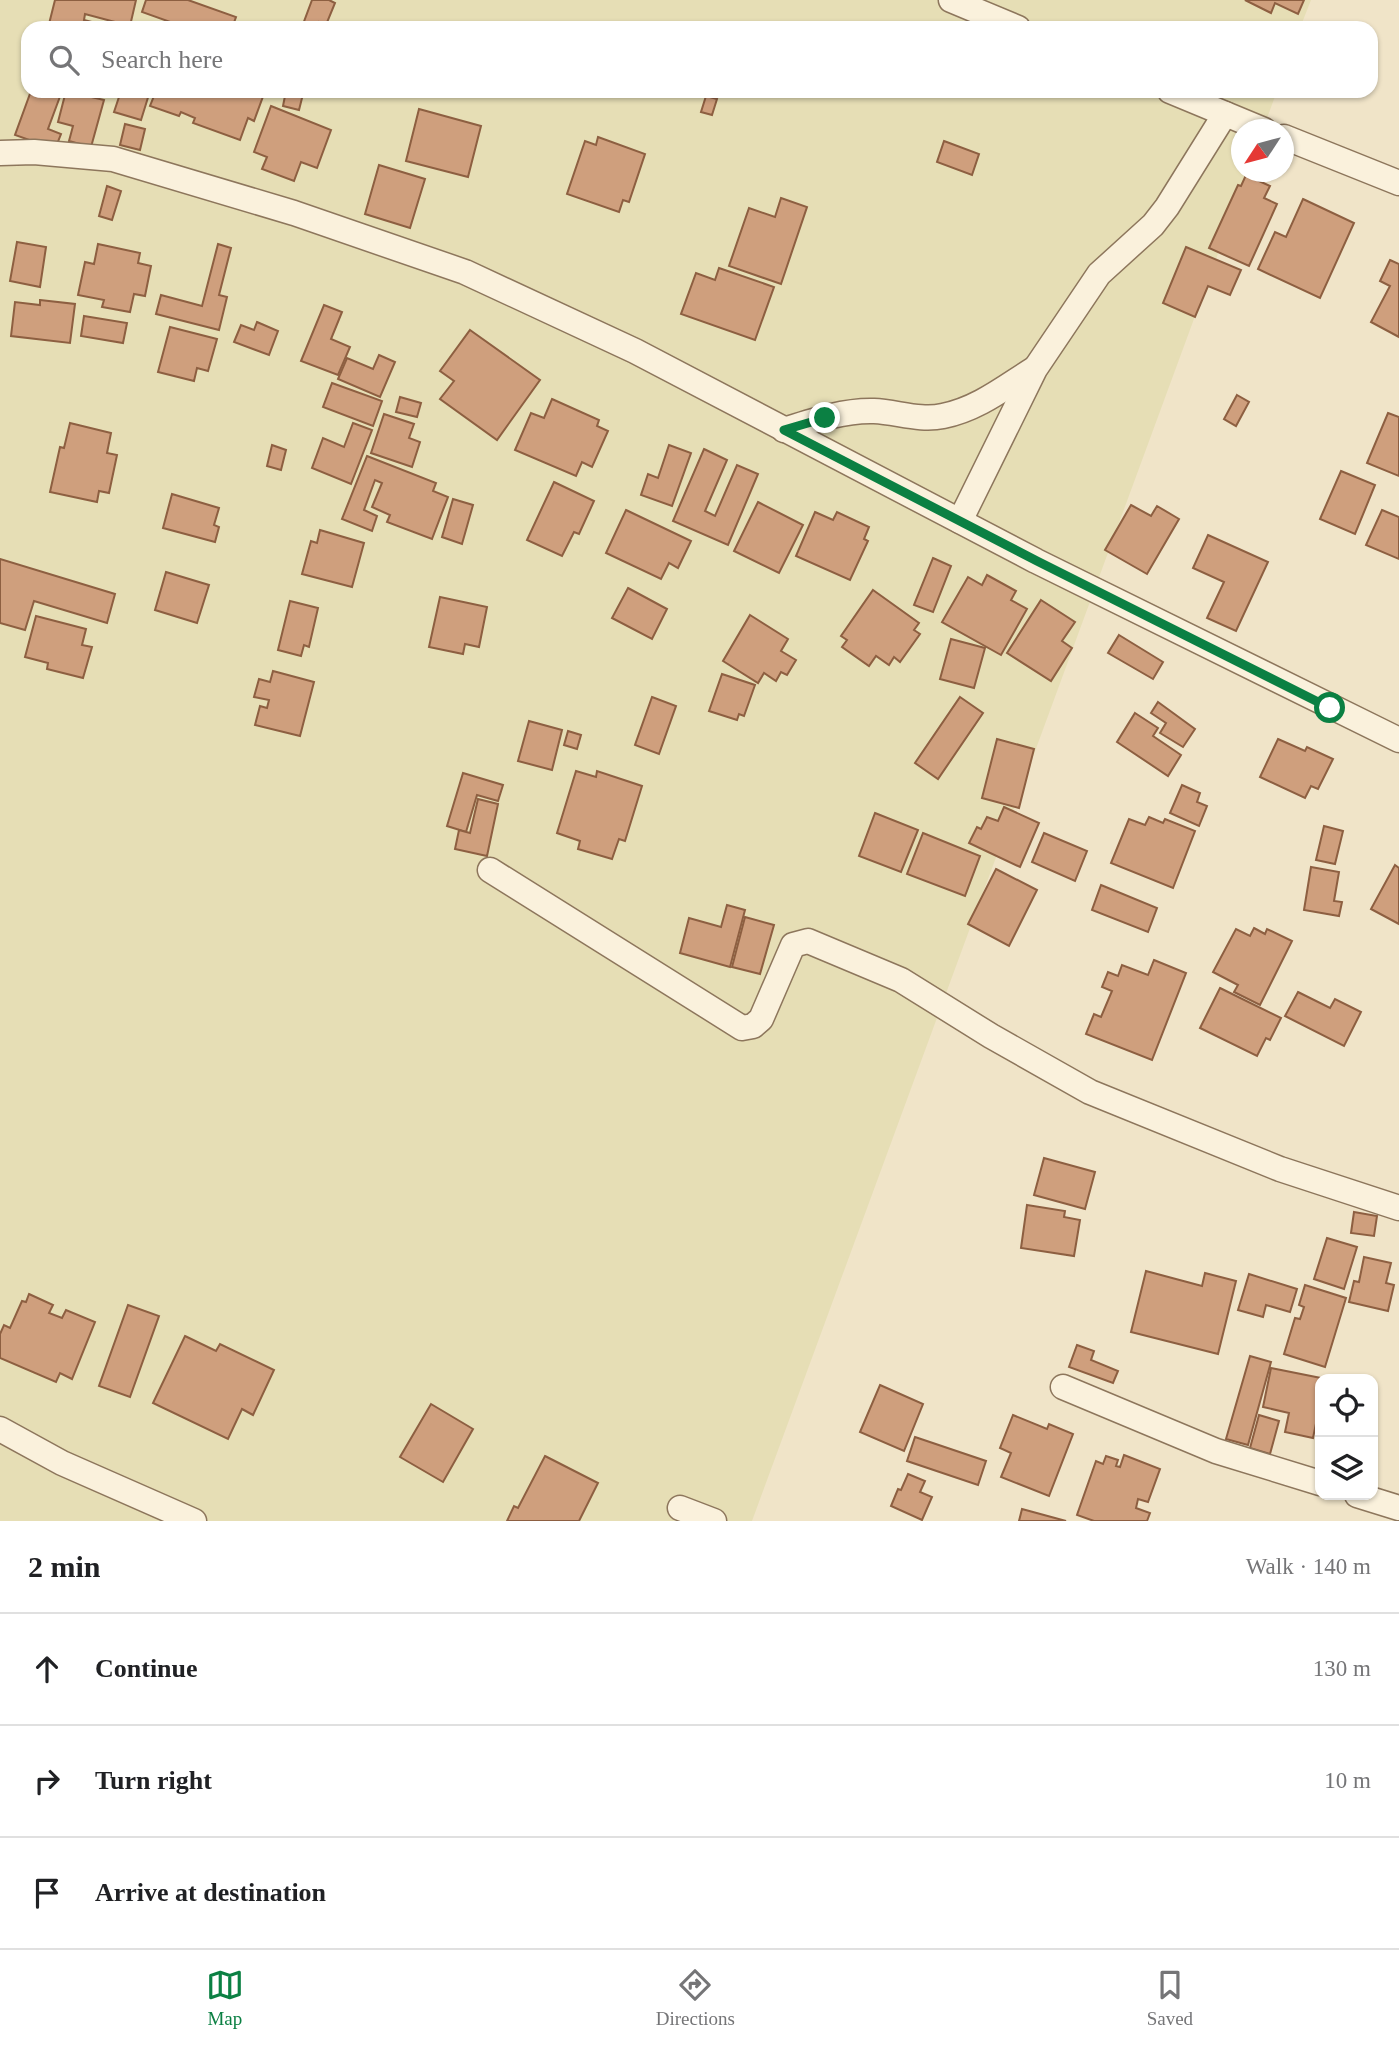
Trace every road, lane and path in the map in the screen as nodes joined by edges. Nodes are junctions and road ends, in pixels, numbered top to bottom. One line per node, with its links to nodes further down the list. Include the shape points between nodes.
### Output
1 (951, 0): 2 (street)
2 (1001, 21)
3 (1187, 98): 4 (street)
4 (1226, 114): 5 (street); 9 (street, via 1167,207 1099,274)
5 (1238, 119)
6 (1294, 141): 8 (street)
7 (0, 153): 10 (street, via 113,159 294,213 465,272 635,351)
8 (1399, 183)
9 (1035, 369): 10 (street, via 960,412 939,417 856,412); 11 (street)
10 (784, 430): 11 (street)
11 (960, 521): 12 (street)
12 (1399, 740)
13 (490, 870): 14 (street, via 741,1028 761,1019 793,945 808,941 901,981 1090,1092 1280,1169)
14 (1399, 1208)
15 (1063, 1387): 17 (street, via 1216,1451)
16 (0, 1429): 21 (street, via 62,1463)
17 (1315, 1481)
18 (1373, 1500): 20 (street)
19 (680, 1508): 22 (street)
20 (1399, 1508)
21 (194, 1521)
22 (714, 1521)

